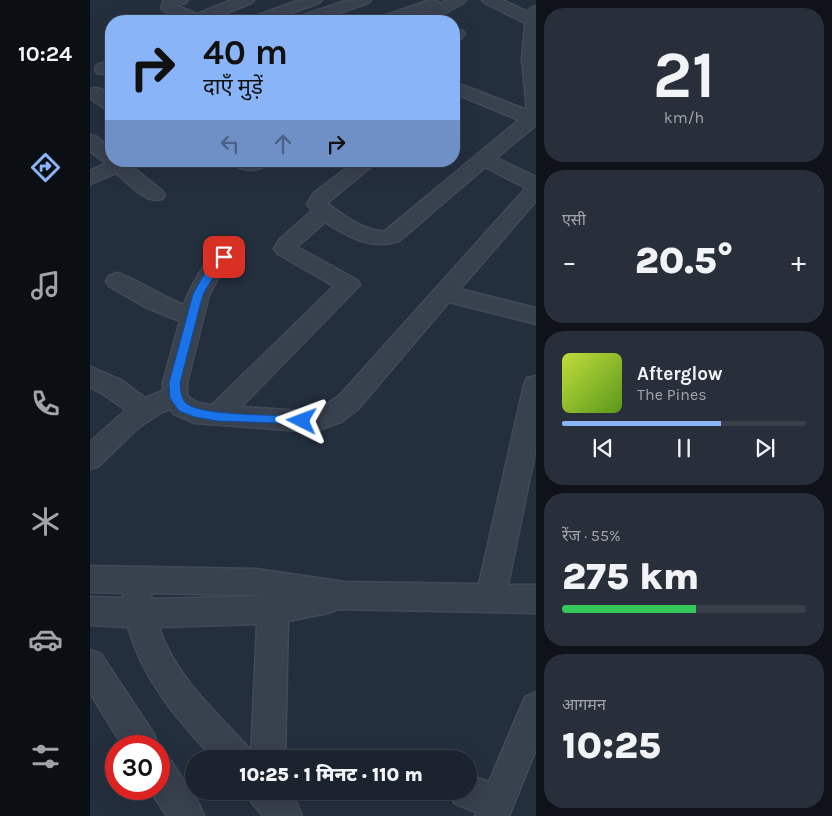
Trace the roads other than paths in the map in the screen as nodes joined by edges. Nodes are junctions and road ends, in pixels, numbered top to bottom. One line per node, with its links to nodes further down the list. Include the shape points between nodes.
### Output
1 (180, 0): 8 (street, via 170,4 169,8)
2 (246, 0): 9 (street)
3 (314, 0): 10 (street)
4 (363, 0): 11 (street)
5 (458, 0): 7 (street)
6 (490, 0): 14 (street)
7 (433, 4): 12 (street); 13 (street)
8 (186, 15)
9 (210, 15)
10 (271, 15)
11 (319, 15)
12 (401, 15)
13 (425, 15)
14 (534, 23): 18 (street, via 531,64)
15 (460, 93): 18 (street)
16 (95, 94): 17 (street)
17 (105, 101)
18 (534, 116): 21 (street)
19 (90, 141): 20 (street)
20 (105, 152)
21 (483, 159): 26 (street); 28 (street, via 392,236 376,238 366,235)
22 (107, 167): 25 (street)
23 (124, 167): 27 (street)
24 (361, 167): 28 (street, via 321,197 317,204)
25 (90, 178)
26 (536, 186): 31 (street)
27 (156, 195)
28 (324, 212): 38 (street, via 285,248 349,284)
29 (224, 257): 32 (street, via 198,294)
30 (117, 281): 32 (street, via 154,303)
31 (444, 293): 33 (street); 38 (street, via 349,402 332,415 302,421)
32 (192, 316): 36 (street, via 175,383)
33 (536, 316)
34 (90, 376): 37 (street)
35 (536, 385): 43 (street)
36 (175, 398): 37 (street, via 163,399); 38 (street, via 195,413)
37 (144, 410): 39 (street)
38 (217, 416)
39 (90, 458)
40 (90, 579): 41 (street)
41 (134, 580): 42 (street, via 256,582); 47 (street)
42 (345, 596): 43 (street); 46 (street)
43 (491, 597): 44 (street)
44 (536, 599)
45 (90, 610): 47 (street)
46 (273, 610): 47 (street); 52 (street)
47 (140, 613): 51 (street, via 152,652 162,670)
48 (90, 665): 50 (street)
49 (536, 708): 55 (street)
50 (135, 735)
51 (228, 750)
52 (268, 750)
53 (170, 790): 56 (street)
54 (477, 798): 55 (street)
55 (495, 809)
56 (187, 816)

